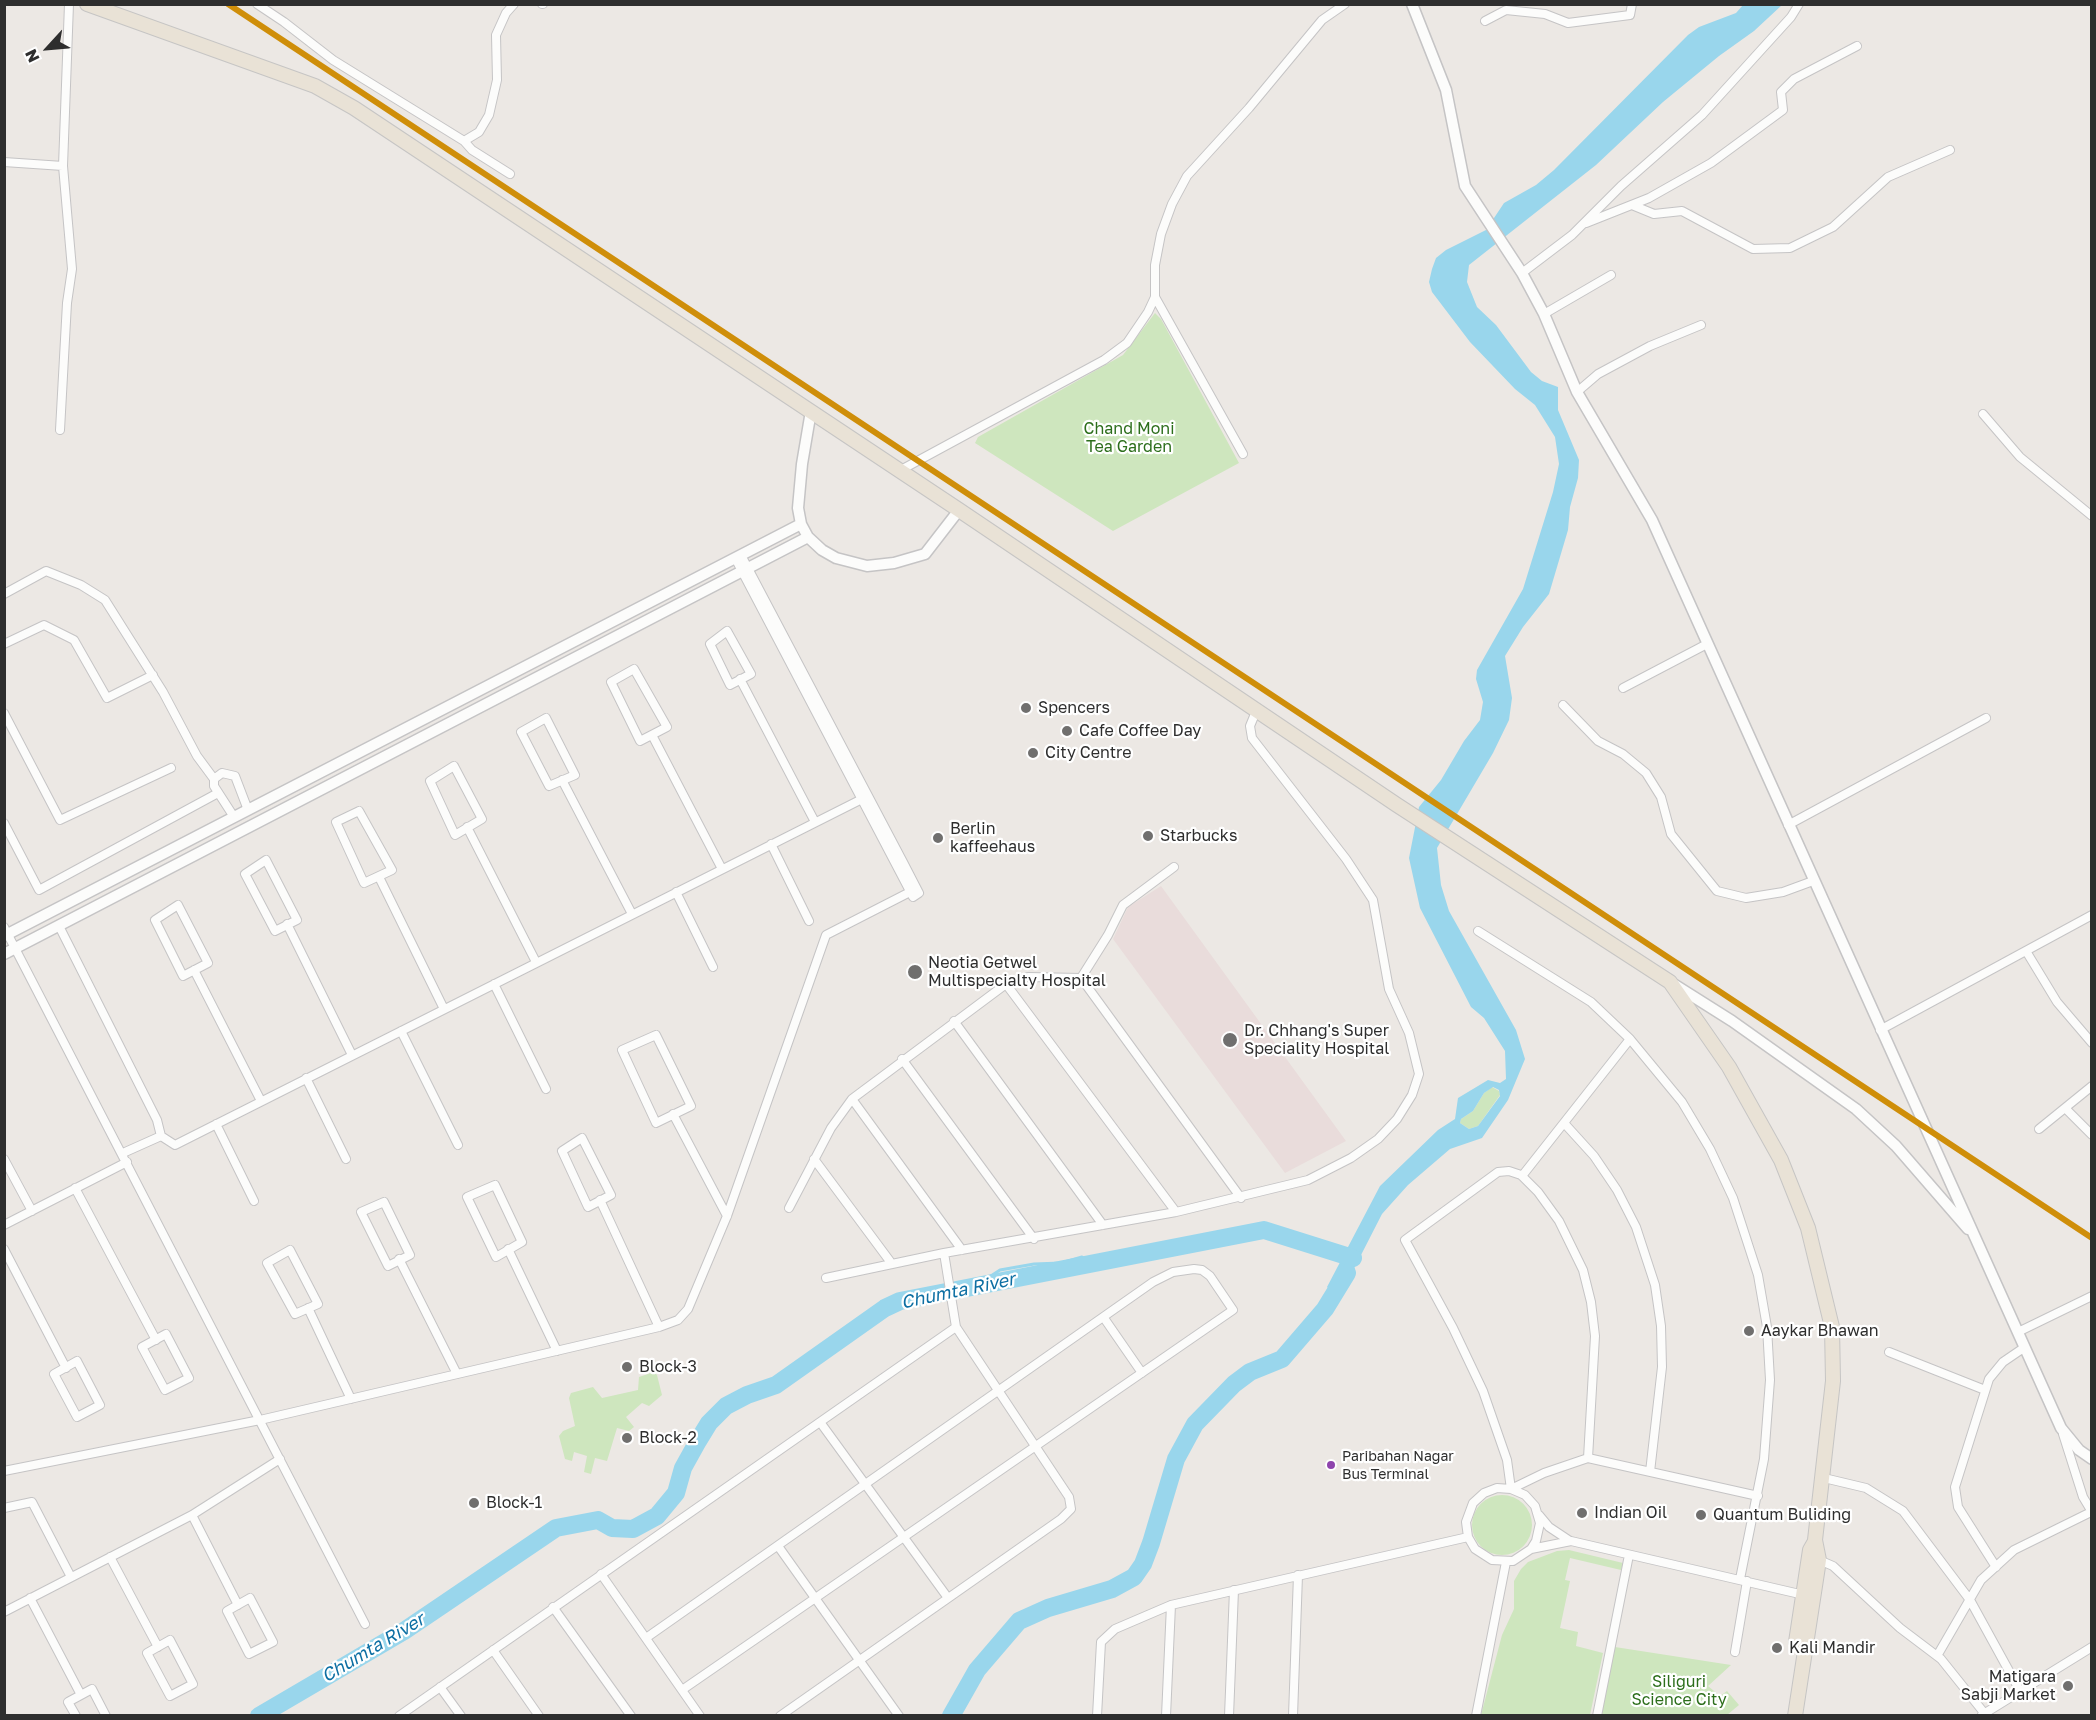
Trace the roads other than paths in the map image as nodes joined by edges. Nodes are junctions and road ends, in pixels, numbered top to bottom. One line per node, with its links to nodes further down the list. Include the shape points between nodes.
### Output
1 (69, 4): 14 (street)
2 (87, 4): 24 (highway, via 290,77 336,98)
3 (257, 4): 11 (street, via 333,60)
4 (514, 4): 11 (street, via 496,35 497,81 489,115 479,132)
5 (1345, 4): 20 (street, via 1322,20 1187,176 1161,234 1155,265)
6 (1412, 4): 18 (street, via 1446,90 1465,186)
7 (1632, 4): 9 (street, via 1630,15 1568,23 1545,14 1506,10)
8 (1799, 4): 17 (street, via 1702,115)
9 (1485, 21)
10 (1857, 46): 16 (street, via 1794,79 1781,92 1783,110 1712,163)
11 (464, 141): 15 (street)
12 (1950, 150): 16 (street, via 1888,177 1833,227 1790,248 1753,249 1682,211 1654,214)
13 (4, 162): 14 (street)
14 (63, 166): 26 (street, via 72,269)
15 (510, 174)
16 (1632, 205): 17 (street)
17 (1583, 224): 18 (street)
18 (1522, 273): 21 (street)
19 (1611, 275): 21 (street)
20 (1155, 297): 27 (street); 28 (street, via 1132,335 1112,355)
21 (1544, 314): 23 (street)
22 (1701, 325): 23 (street, via 1598,374)
23 (1577, 392): 37 (street, via 1652,520)
24 (811, 411): 28 (highway); 31 (street, via 799,488)
25 (1983, 414): 30 (street, via 2020,457)
26 (60, 430)
27 (1243, 453)
28 (899, 471): 29 (highway)
29 (959, 510): 32 (street, via 925,554 881,565 867,566 836,558); 42 (highway)
30 (2091, 516)
31 (801, 524): 32 (street); 33 (street)
32 (808, 537): 34 (street)
33 (738, 557): 34 (street); 51 (street)
34 (745, 570): 50 (street); 67 (street)
35 (4, 594): 38 (street, via 46,571 81,585 105,600)
36 (4, 644): 38 (street, via 44,625 74,640 107,698)
37 (1707, 644): 40 (street); 55 (street)
38 (153, 675): 47 (street, via 197,756)
39 (740, 679): 39 (street, via 751,674 728,631 710,644 730,686); 53 (street)
40 (1623, 688)
41 (1563, 705): 61 (street, via 1598,741 1623,754 1646,773 1661,796 1671,834 1718,891 1746,898 1782,892)
42 (1257, 710): 77 (highway); 107 (street, via 1250,726 1252,738 1373,900 1389,990 1409,1033 1419,1074 1402,1111 1378,1139 1351,1158 1308,1180)
43 (4, 713): 46 (street, via 60,820)
44 (1986, 718): 55 (street)
45 (652, 735): 45 (street, via 667,727 634,669 611,682 640,741); 59 (street)
46 (171, 768)
47 (214, 779): 49 (street); 51 (street, via 222,773 235,776)
48 (562, 780): 48 (street, via 575,775 546,718 521,732 549,786); 63 (street)
49 (218, 794): 52 (street, via 224,797); 54 (street, via 39,890)
50 (865, 798): 53 (street); 113 (street, via 919,893 913,897 910,892 826,935)
51 (248, 810): 52 (street)
52 (234, 818): 69 (street)
53 (815, 822): 57 (street)
54 (4, 823)
55 (1788, 825): 61 (street)
56 (467, 827): 56 (street, via 482,819 454,766 430,781 454,835); 73 (street)
57 (771, 844): 59 (street); 65 (street)
58 (1174, 867): 76 (street, via 1123,905)
59 (722, 869): 62 (street)
60 (380, 877): 60 (street, via 364,883 336,822 358,810 392,870); 80 (street)
61 (1813, 881): 82 (street)
62 (676, 892): 63 (street); 74 (street)
63 (632, 914): 73 (street)
64 (2091, 915): 71 (street)
65 (809, 921)
66 (286, 924): 66 (street, via 297,920 266,860 245,874 275,931); 86 (street)
67 (59, 926): 70 (street); 99 (street, via 158,1120)
68 (1478, 931): 84 (street, via 1591,1002)
69 (6, 933): 70 (street)
70 (16, 948): 72 (street); 101 (street)
71 (2026, 951): 82 (street); 85 (street, via 2057,1002)
72 (4, 954)
73 (536, 962): 78 (street)
74 (713, 968)
75 (194, 970): 75 (street, via 208,963 178,905 155,920 183,976); 92 (street)
76 (1081, 978): 79 (street, via 1028,978); 107 (street)
77 (1670, 982): 116 (street, via 1856,1109 1896,1146); 150 (highway, via 1704,1029 1758,1119 1781,1160 1808,1228 1832,1327 1833,1381)
78 (494, 984): 80 (street); 90 (street)
79 (1005, 984): 81 (street); 112 (street)
80 (444, 1009): 83 (street)
81 (954, 1021): 87 (street); 115 (street)
82 (1880, 1030): 116 (street)
83 (401, 1031): 86 (street); 100 (street)
84 (1630, 1040): 95 (street); 153 (street, via 1666,1081 1706,1141 1751,1249 1767,1327 1770,1380 1768,1433)
85 (2091, 1043)
86 (352, 1055): 88 (street)
87 (902, 1059): 91 (street); 117 (street)
88 (306, 1078): 92 (street); 102 (street)
89 (2091, 1086): 93 (street)
90 (546, 1089)
91 (852, 1099): 103 (street); 120 (street)
92 (261, 1101): 96 (street)
93 (2065, 1108): 97 (street); 98 (street)
94 (673, 1114): 94 (street, via 691,1106 656,1035 622,1050 656,1123); 113 (street)
95 (1564, 1123): 105 (street); 149 (street, via 1594,1156 1617,1190 1636,1227 1655,1286 1662,1367)
96 (216, 1124): 99 (street, via 175,1145); 109 (street)
97 (2039, 1129)
98 (2091, 1135)
99 (161, 1136): 101 (street)
100 (458, 1145)
101 (125, 1157): 106 (street); 141 (street)
102 (346, 1159)
103 (814, 1159): 110 (street); 123 (street)
104 (4, 1160): 111 (street)
105 (1522, 1176): 145 (street, via 1559,1221 1576,1253 1589,1294 1596,1352); 152 (street, via 1509,1171 1493,1174 1405,1240 1483,1391 1507,1460)
106 (75, 1188): 111 (street); 131 (street)
107 (1241, 1198): 112 (street)
108 (600, 1200): 108 (street, via 611,1195 582,1138 561,1151 588,1207); 128 (street)
109 (254, 1201)
110 (789, 1208)
111 (32, 1211): 114 (street)
112 (1176, 1212): 115 (street)
113 (727, 1216): 128 (street, via 686,1313 674,1323)
114 (4, 1225)
115 (1103, 1225): 117 (street)
116 (1976, 1238): 130 (street)
117 (1034, 1239): 120 (street)
118 (4, 1249): 135 (street)
119 (508, 1249): 119 (street, via 522,1242 495,1185 467,1197 496,1257); 133 (street)
120 (962, 1250): 121 (street)
121 (944, 1253): 123 (street); 129 (street)
122 (399, 1259): 122 (street, via 388,1266 361,1212 384,1202 410,1255); 137 (street)
123 (892, 1264): 124 (street)
124 (826, 1278)
125 (2091, 1296): 130 (street)
126 (308, 1308): 126 (street, via 318,1304 290,1250 267,1263 295,1314); 140 (street)
127 (1104, 1318): 136 (street); 136 (street, via 1153,1282 1173,1272 1194,1269 1206,1272 1233,1310); 139 (street)
128 (659, 1327): 133 (street)
129 (956, 1327): 139 (street); 142 (street)
130 (2018, 1332): 132 (street)
131 (156, 1340): 131 (street, via 142,1347 165,1390 189,1378 166,1334)
132 (2025, 1347): 138 (street, via 2003,1362); 143 (street)
133 (557, 1351): 137 (street)
134 (1889, 1352): 138 (street)
135 (66, 1368): 135 (street, via 54,1374 77,1417 100,1405 78,1361)
136 (1142, 1373): 144 (street)
137 (457, 1374): 140 (street)
138 (1985, 1390): 168 (street, via 1955,1487 1958,1507)
139 (999, 1392): 144 (street); 151 (street)
140 (351, 1398): 141 (street)
141 (260, 1420): 146 (street); 148 (street)
142 (820, 1422): 151 (street); 169 (street)
143 (2061, 1428): 147 (street); 155 (street)
144 (1034, 1447): 159 (street); 177 (street, via 1069,1497 1070,1512)
145 (1588, 1458): 149 (street); 152 (street)
146 (280, 1459): 157 (street); 183 (street)
147 (2091, 1459)
148 (4, 1471)
149 (1650, 1472): 153 (street)
150 (1824, 1478): 160 (highway); 178 (street, via 1866,1488 1903,1511)
151 (866, 1485): 159 (street); 162 (street)
152 (1511, 1489): 156 (street, via 1530,1500); 158 (street, via 1490,1490 1473,1503 1466,1522)
153 (1758, 1496): 172 (street)
154 (4, 1508): 171 (street, via 32,1502)
155 (2091, 1512): 168 (street, via 2014,1550)
156 (1538, 1513): 161 (street, via 1549,1527); 163 (street, via 1539,1532)
157 (192, 1515): 165 (street); 179 (street)
158 (1468, 1536): 167 (street, via 1480,1554); 170 (street)
159 (903, 1537): 176 (street); 177 (street)
160 (1815, 1540): 166 (highway); 174 (highway)
161 (1571, 1541): 163 (street); 164 (street)
162 (778, 1546): 176 (street); 184 (street)
163 (1531, 1549): 167 (street)
164 (1629, 1555): 172 (street); 210 (street)
165 (110, 1557): 171 (street); 185 (street)
166 (1819, 1560): 189 (street, via 1833,1566 1900,1628); 212 (highway)
167 (1506, 1562): 209 (street)
168 (1996, 1567): 178 (street, via 1981,1580)
169 (601, 1574): 181 (street); 184 (street)
170 (1298, 1575): 173 (street); 208 (street)
171 (71, 1577): 175 (street)
172 (1743, 1580): 174 (street); 188 (street)
173 (1234, 1590): 180 (street); 207 (street)
174 (1804, 1595): 211 (highway)
175 (30, 1598): 182 (street); 194 (street)
176 (815, 1598): 190 (street); 192 (street)
177 (948, 1598): 190 (street)
178 (1970, 1600): 189 (street); 193 (street)
179 (238, 1605): 179 (street, via 226,1611 249,1654 273,1642 250,1598)
180 (1171, 1605): 205 (street, via 1103,1637); 206 (street)
181 (553, 1607): 187 (street); 201 (street)
182 (4, 1612)
183 (365, 1624)
184 (646, 1638): 192 (street)
185 (158, 1647): 185 (street, via 147,1653 170,1696 193,1684 170,1640)
186 (2091, 1647): 193 (street)
187 (493, 1650): 191 (street); 200 (street)
188 (1735, 1652)
189 (1937, 1656): 195 (street)
190 (860, 1660): 203 (street); 204 (street)
191 (440, 1687): 198 (street); 199 (street)
192 (682, 1690): 202 (street)
193 (2020, 1691): 195 (street)
194 (81, 1695): 196 (street, via 68,1702); 197 (street, via 92,1689)
195 (1983, 1715)
196 (76, 1716)
197 (106, 1716)
198 (399, 1716)
199 (461, 1716)
200 (539, 1716)
201 (631, 1716)
202 (700, 1716)
203 (780, 1716)
204 (899, 1716)
205 (1098, 1716)
206 (1166, 1716)
207 (1229, 1716)
208 (1293, 1716)
209 (1476, 1716)
210 (1597, 1716)
211 (1786, 1716)
212 (1795, 1716)

